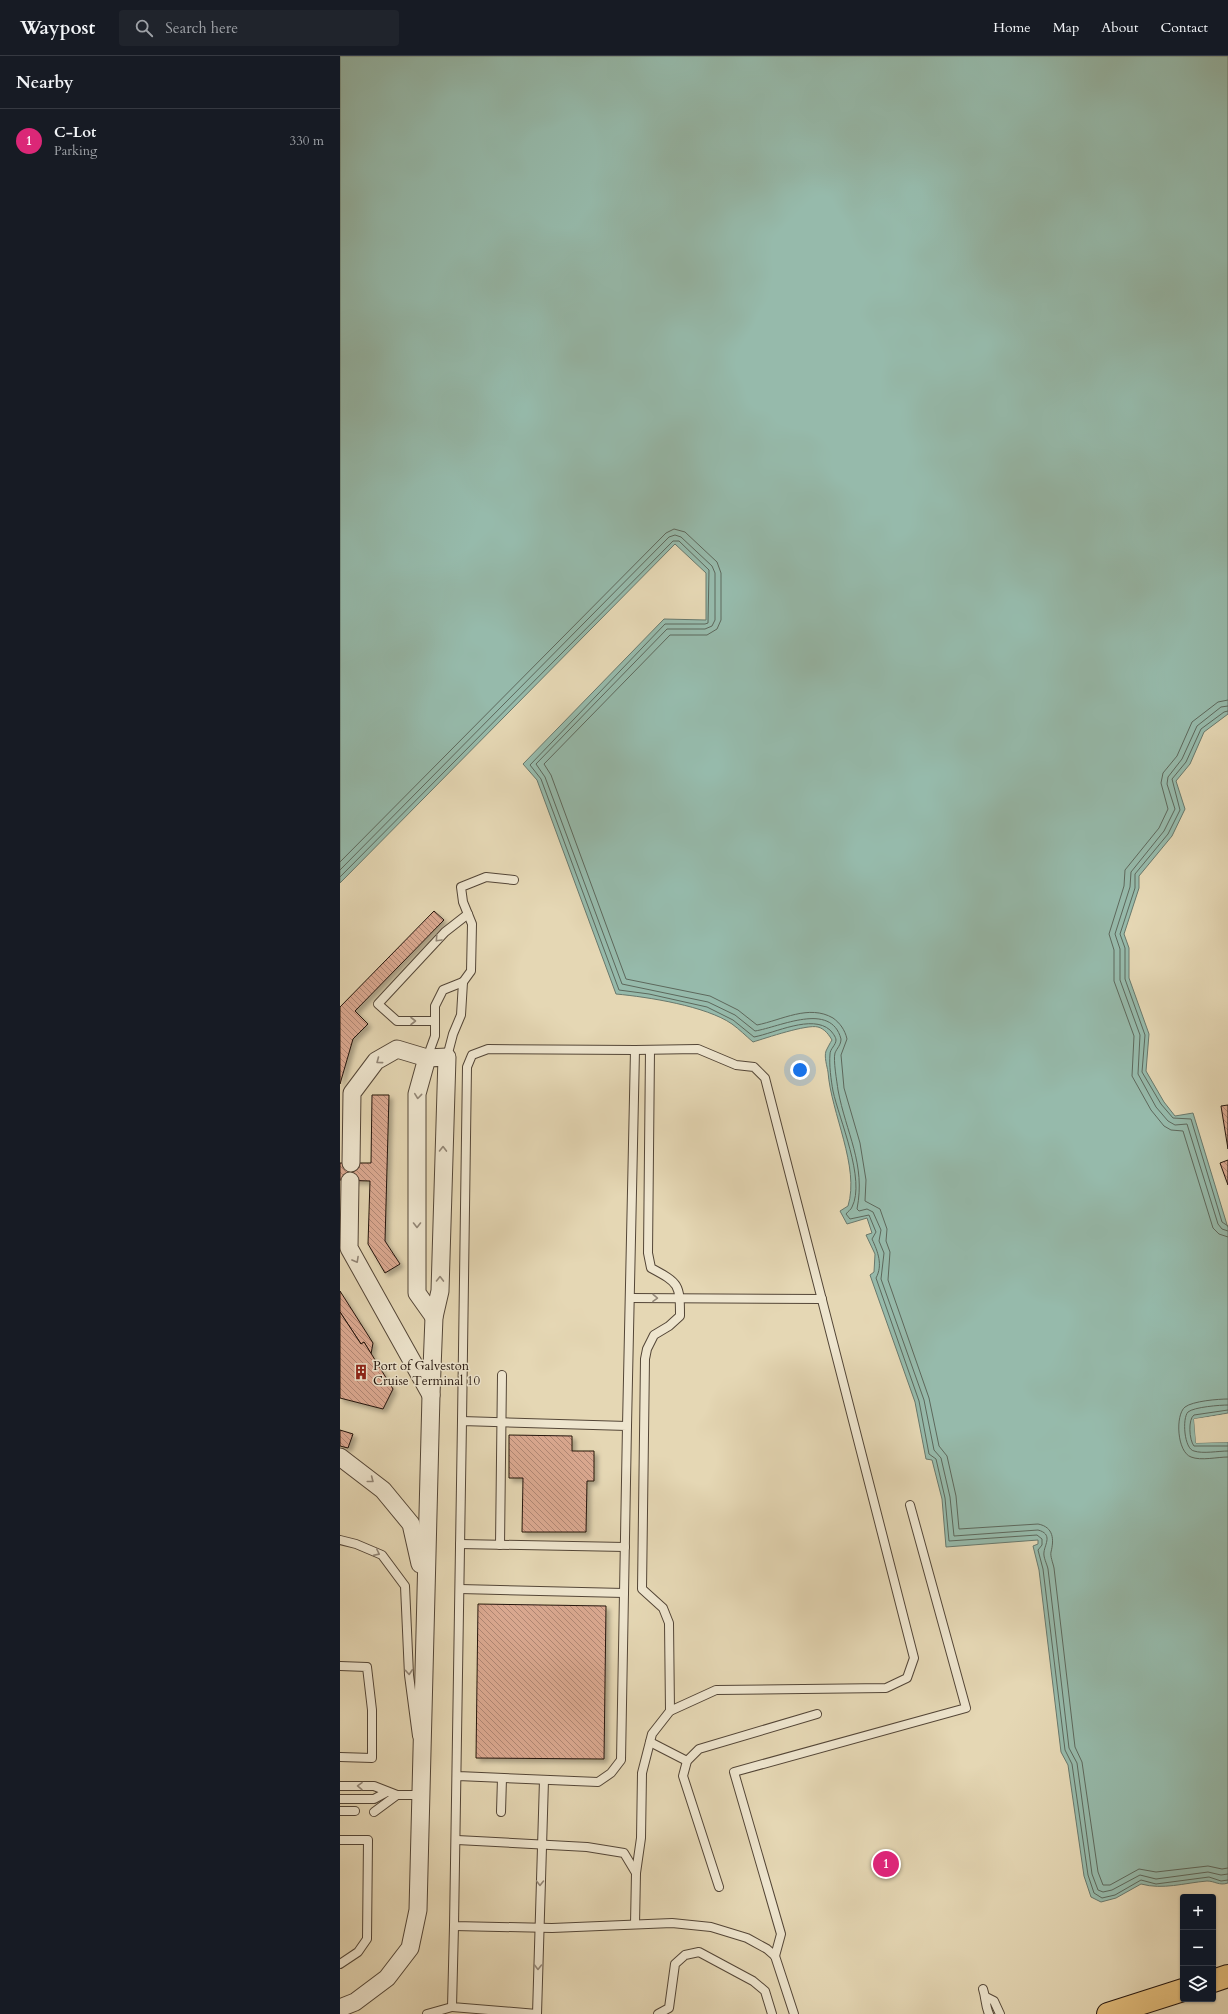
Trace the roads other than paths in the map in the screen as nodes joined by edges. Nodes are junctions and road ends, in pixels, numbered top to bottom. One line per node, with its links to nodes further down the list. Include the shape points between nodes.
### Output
1 (514, 880): 2 (lane, via 486,877 461,887)
2 (468, 914): 3 (lane, via 472,924 470,971); 4 (lane, one-way to 4, via 445,932 378,1004 397,1021)
3 (463, 982): 4 (lane, via 443,990 435,1006); 7 (lane, via 461,1015)
4 (434, 1021): 8 (lane, via 435,1036)
5 (635, 1050): 6 (lane); 11 (lane); 17 (lane, via 488,1049 472,1055 468,1067)
6 (650, 1050): 12 (lane, via 648,1253 651,1268 671,1278 680,1291); 13 (lane, via 698,1049 736,1065 754,1067 765,1078)
7 (447, 1057): 8 (street); 14 (street, one-way to 7, via 440,1291)
8 (427, 1058): 9 (street, one-way to 9, via 397,1049 376,1061 352,1093); 14 (street, one-way to 14, via 417,1094 417,1292)
9 (351, 1163)
10 (350, 1181): 16 (street, one-way to 16, via 349,1248)
11 (630, 1298): 12 (lane, one-way to 12); 19 (lane)
12 (680, 1298): 13 (lane); 30 (lane, via 680,1316 654,1335 645,1359 642,1590 663,1608 669,1623)
13 (822, 1300): 30 (lane, via 914,1658 907,1678 886,1688 716,1690)
14 (434, 1317): 16 (street)
15 (502, 1375): 18 (lane)
16 (431, 1395): 26 (street)
17 (462, 1421): 18 (lane); 23 (lane)
18 (500, 1422): 19 (lane); 24 (lane)
19 (627, 1426): 25 (lane)
20 (340, 1457): 26 (street, one-way to 26, via 384,1490 411,1524)
21 (910, 1505): 56 (lane, via 966,1708 734,1772 781,1934)
22 (340, 1540): 33 (lane, one-way to 33, via 382,1555 404,1586 414,1720)
23 (460, 1544): 24 (lane); 27 (lane)
24 (500, 1545): 25 (lane)
25 (625, 1547): 28 (lane)
26 (426, 1588): 33 (street)
27 (460, 1589): 28 (lane); 36 (lane)
28 (624, 1593): 38 (lane, via 621,1760 611,1773 598,1782)
29 (340, 1666): 34 (lane, via 367,1667 372,1710 372,1758)
30 (670, 1711): 32 (lane, via 652,1734)
31 (817, 1714): 35 (lane, via 699,1749)
32 (650, 1742): 35 (lane); 51 (lane, via 642,1774 641,1838)
33 (422, 1754): 42 (street)
34 (340, 1758)
35 (687, 1762): 52 (lane, via 683,1776)
36 (458, 1776): 37 (lane); 49 (lane)
37 (502, 1778): 38 (lane); 47 (lane)
38 (544, 1780): 50 (lane)
39 (340, 1786): 40 (lane, one-way to 39, via 374,1786)
40 (387, 1792): 41 (lane); 43 (lane, via 374,1799)
41 (397, 1795): 42 (lane); 46 (lane)
42 (421, 1795): 62 (street, via 418,1910 410,1948 387,1978 355,2002)
43 (340, 1799)
44 (340, 1811): 45 (lane)
45 (355, 1811)
46 (374, 1812)
47 (501, 1812)
48 (340, 1840): 57 (lane, via 368,1840 367,1939 358,1952)
49 (457, 1840): 50 (lane); 54 (lane)
50 (541, 1844): 51 (lane, via 624,1853); 55 (lane, one-way to 55)
51 (636, 1872): 53 (lane)
52 (719, 1887)
53 (635, 1924): 55 (lane); 56 (lane, via 672,1923 711,1927 747,1938)
54 (454, 1926): 55 (lane); 61 (lane)
55 (540, 1928): 64 (lane, one-way to 64)
56 (776, 1956): 67 (lane)
57 (340, 1964)
58 (1228, 1976): 59 (main road)
59 (1216, 1980)
60 (1180, 1991): 70 (main road)
61 (452, 2007): 63 (lane); 64 (lane)
62 (340, 2008)
63 (427, 2014)
64 (537, 2014)
65 (658, 2014): 66 (lane, via 668,2008 675,1964 685,1954 699,1952 754,1981 765,1991)
66 (772, 2014)
67 (794, 2014)
68 (989, 2014): 69 (lane, via 985,2005 985,1993 994,2001)
69 (1000, 2014)
70 (1108, 2014)

